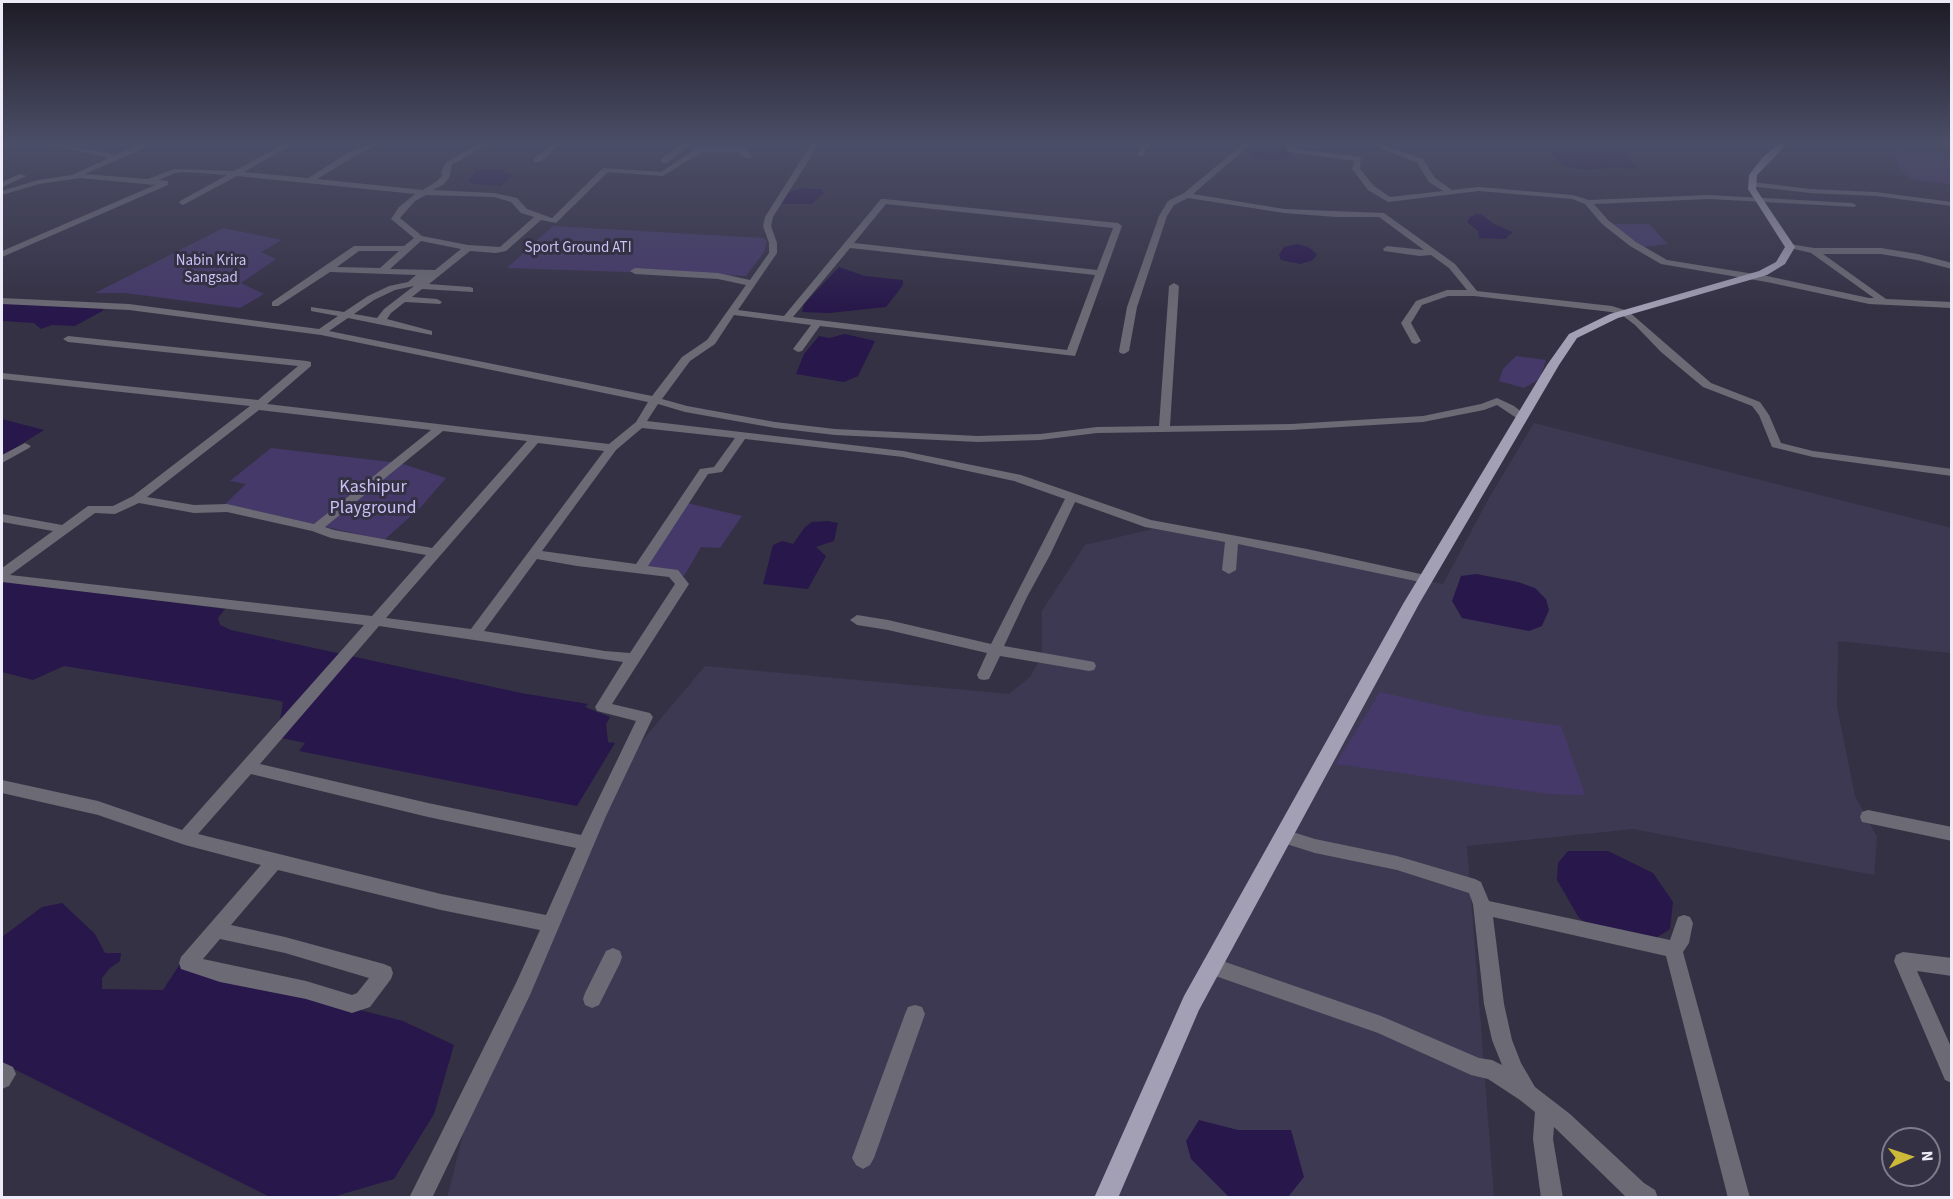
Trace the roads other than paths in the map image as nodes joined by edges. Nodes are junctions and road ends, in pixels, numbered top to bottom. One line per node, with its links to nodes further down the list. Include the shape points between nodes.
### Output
1 (127, 200): 29 (street)
2 (188, 200): 17 (street)
3 (411, 200): 21 (street, via 395,219)
4 (514, 200): 20 (street, via 524,211)
5 (574, 200): 20 (street, via 553,220)
6 (780, 200): 38 (street, via 767,226 773,253)
7 (1177, 200): 61 (street, via 1163,216 1132,307)
8 (1217, 200): 19 (street, via 1284,211)
9 (1388, 200): 19 (street)
10 (1581, 200): 16 (street)
11 (1637, 200): 16 (street)
12 (1761, 200): 23 (main road)
13 (1808, 200): 14 (street, via 1852,205)
14 (1848, 200)
15 (1915, 200): 18 (street)
16 (1588, 202): 37 (street, via 1605,222 1664,262)
17 (183, 203)
18 (1952, 204)
19 (1381, 215): 28 (street)
20 (539, 217): 24 (street, via 503,249)
21 (419, 238): 24 (street); 25 (street)
22 (847, 245): 35 (street); 35 (street, via 884,201 1118,226); 53 (street)
23 (1790, 247): 27 (street); 37 (main road, via 1780,264)
24 (468, 248): 34 (street)
25 (405, 249): 31 (street, via 357,248); 33 (street)
26 (1387, 249): 28 (street)
27 (1814, 251): 30 (street, via 1881,251); 46 (street)
28 (1434, 252): 42 (street, via 1452,266)
29 (2, 255)
30 (1952, 266)
31 (328, 268): 33 (street); 47 (street)
32 (635, 271): 38 (street, via 718,276)
33 (381, 272): 36 (street)
34 (437, 273): 36 (street); 39 (street)
35 (1101, 273): 55 (street, via 1071,354)
36 (422, 274): 52 (street, via 411,284 370,298)
37 (1750, 277): 46 (street); 51 (main road)
38 (751, 283): 50 (street)
39 (422, 286): 41 (street); 43 (street)
40 (1174, 286): 68 (street)
41 (470, 290)
42 (1474, 293): 51 (street); 59 (street, via 1447,293 1419,303 1406,322)
43 (404, 299): 45 (street); 54 (street, via 382,316)
44 (2, 301): 56 (street, via 129,307)
45 (437, 302)
46 (1886, 302): 48 (street)
47 (275, 304)
48 (1952, 305)
49 (314, 309): 52 (street)
50 (731, 312): 53 (street); 63 (street, via 711,342 686,359)
51 (1625, 313): 65 (main road, via 1574,336); 74 (street, via 1707,385 1756,404 1776,445)
52 (345, 315): 54 (street); 56 (street)
53 (786, 319): 55 (street)
54 (383, 322): 57 (street)
55 (817, 323): 60 (street)
56 (321, 332): 63 (street)
57 (429, 333)
58 (68, 339): 64 (street, via 307,364)
59 (1416, 341)
60 (798, 349)
61 (1124, 351)
62 (2, 376): 64 (street)
63 (655, 400): 66 (street); 68 (street, via 743,420 835,432 978,439)
64 (259, 405): 67 (street); 76 (street)
65 (1522, 417): 68 (street, via 1497,401 1423,419 1290,427); 86 (main road)
66 (640, 424): 69 (street); 72 (street)
67 (440, 428): 70 (street); 79 (street)
68 (1164, 428)
69 (742, 436): 75 (street, via 903,454 1017,478); 83 (street, via 718,470 704,471)
70 (535, 439): 72 (street); 81 (street)
71 (25, 446): 73 (street)
72 (612, 448): 82 (street)
73 (2, 460)
74 (1952, 473)
75 (1072, 497): 80 (street, via 1149,524); 90 (street)
76 (137, 499): 78 (street, via 115,510 92,509); 79 (street, via 194,509 227,508)
77 (2, 518): 78 (street)
78 (64, 528): 85 (street)
79 (316, 528): 81 (street)
80 (1233, 540): 84 (street); 86 (street)
81 (435, 553): 88 (street)
82 (534, 554): 83 (street); 89 (street)
83 (639, 570): 91 (street, via 673,573 682,584)
84 (1229, 570)
85 (2, 576): 88 (street)
86 (1425, 579): 98 (main road)
87 (857, 620): 90 (street)
88 (375, 622): 89 (street); 94 (street)
89 (474, 635): 91 (street)
90 (998, 648): 92 (street); 93 (street)
91 (634, 658): 100 (street, via 602,707 645,717)
92 (1089, 666)
93 (984, 675)
94 (248, 767): 99 (street); 100 (street)
95 (2, 787): 99 (street, via 98,808)
96 (1868, 817): 97 (street)
97 (1952, 834)
98 (1283, 836): 102 (street, via 1397,863 1475,887); 108 (main road)
99 (185, 838): 101 (street)
100 (586, 843): 104 (street)
101 (275, 861): 104 (street, via 441,902); 105 (street)
102 (1482, 908): 106 (street); 115 (street, via 1502,1040)
103 (1684, 923): 106 (street, via 1680,943)
104 (551, 924): 118 (street)
105 (216, 930): 105 (street, via 188,963 352,1004 363,1001 384,973)
106 (1673, 949): 122 (street)
107 (613, 957): 110 (street)
108 (1211, 966): 115 (street, via 1381,1025 1478,1068 1492,1070); 119 (main road)
109 (1952, 967): 113 (street, via 1903,961)
110 (592, 999)
111 (915, 1014): 117 (street)
112 (2, 1072): 114 (street, via 6,1074)
113 (1952, 1073)
114 (2, 1079)
115 (1528, 1094): 116 (street)
116 (1546, 1108): 120 (street, via 1543,1139); 121 (street)
117 (863, 1158)
118 (420, 1197)
119 (1106, 1197)
120 (1552, 1197)
121 (1647, 1197)
122 (1739, 1197)

